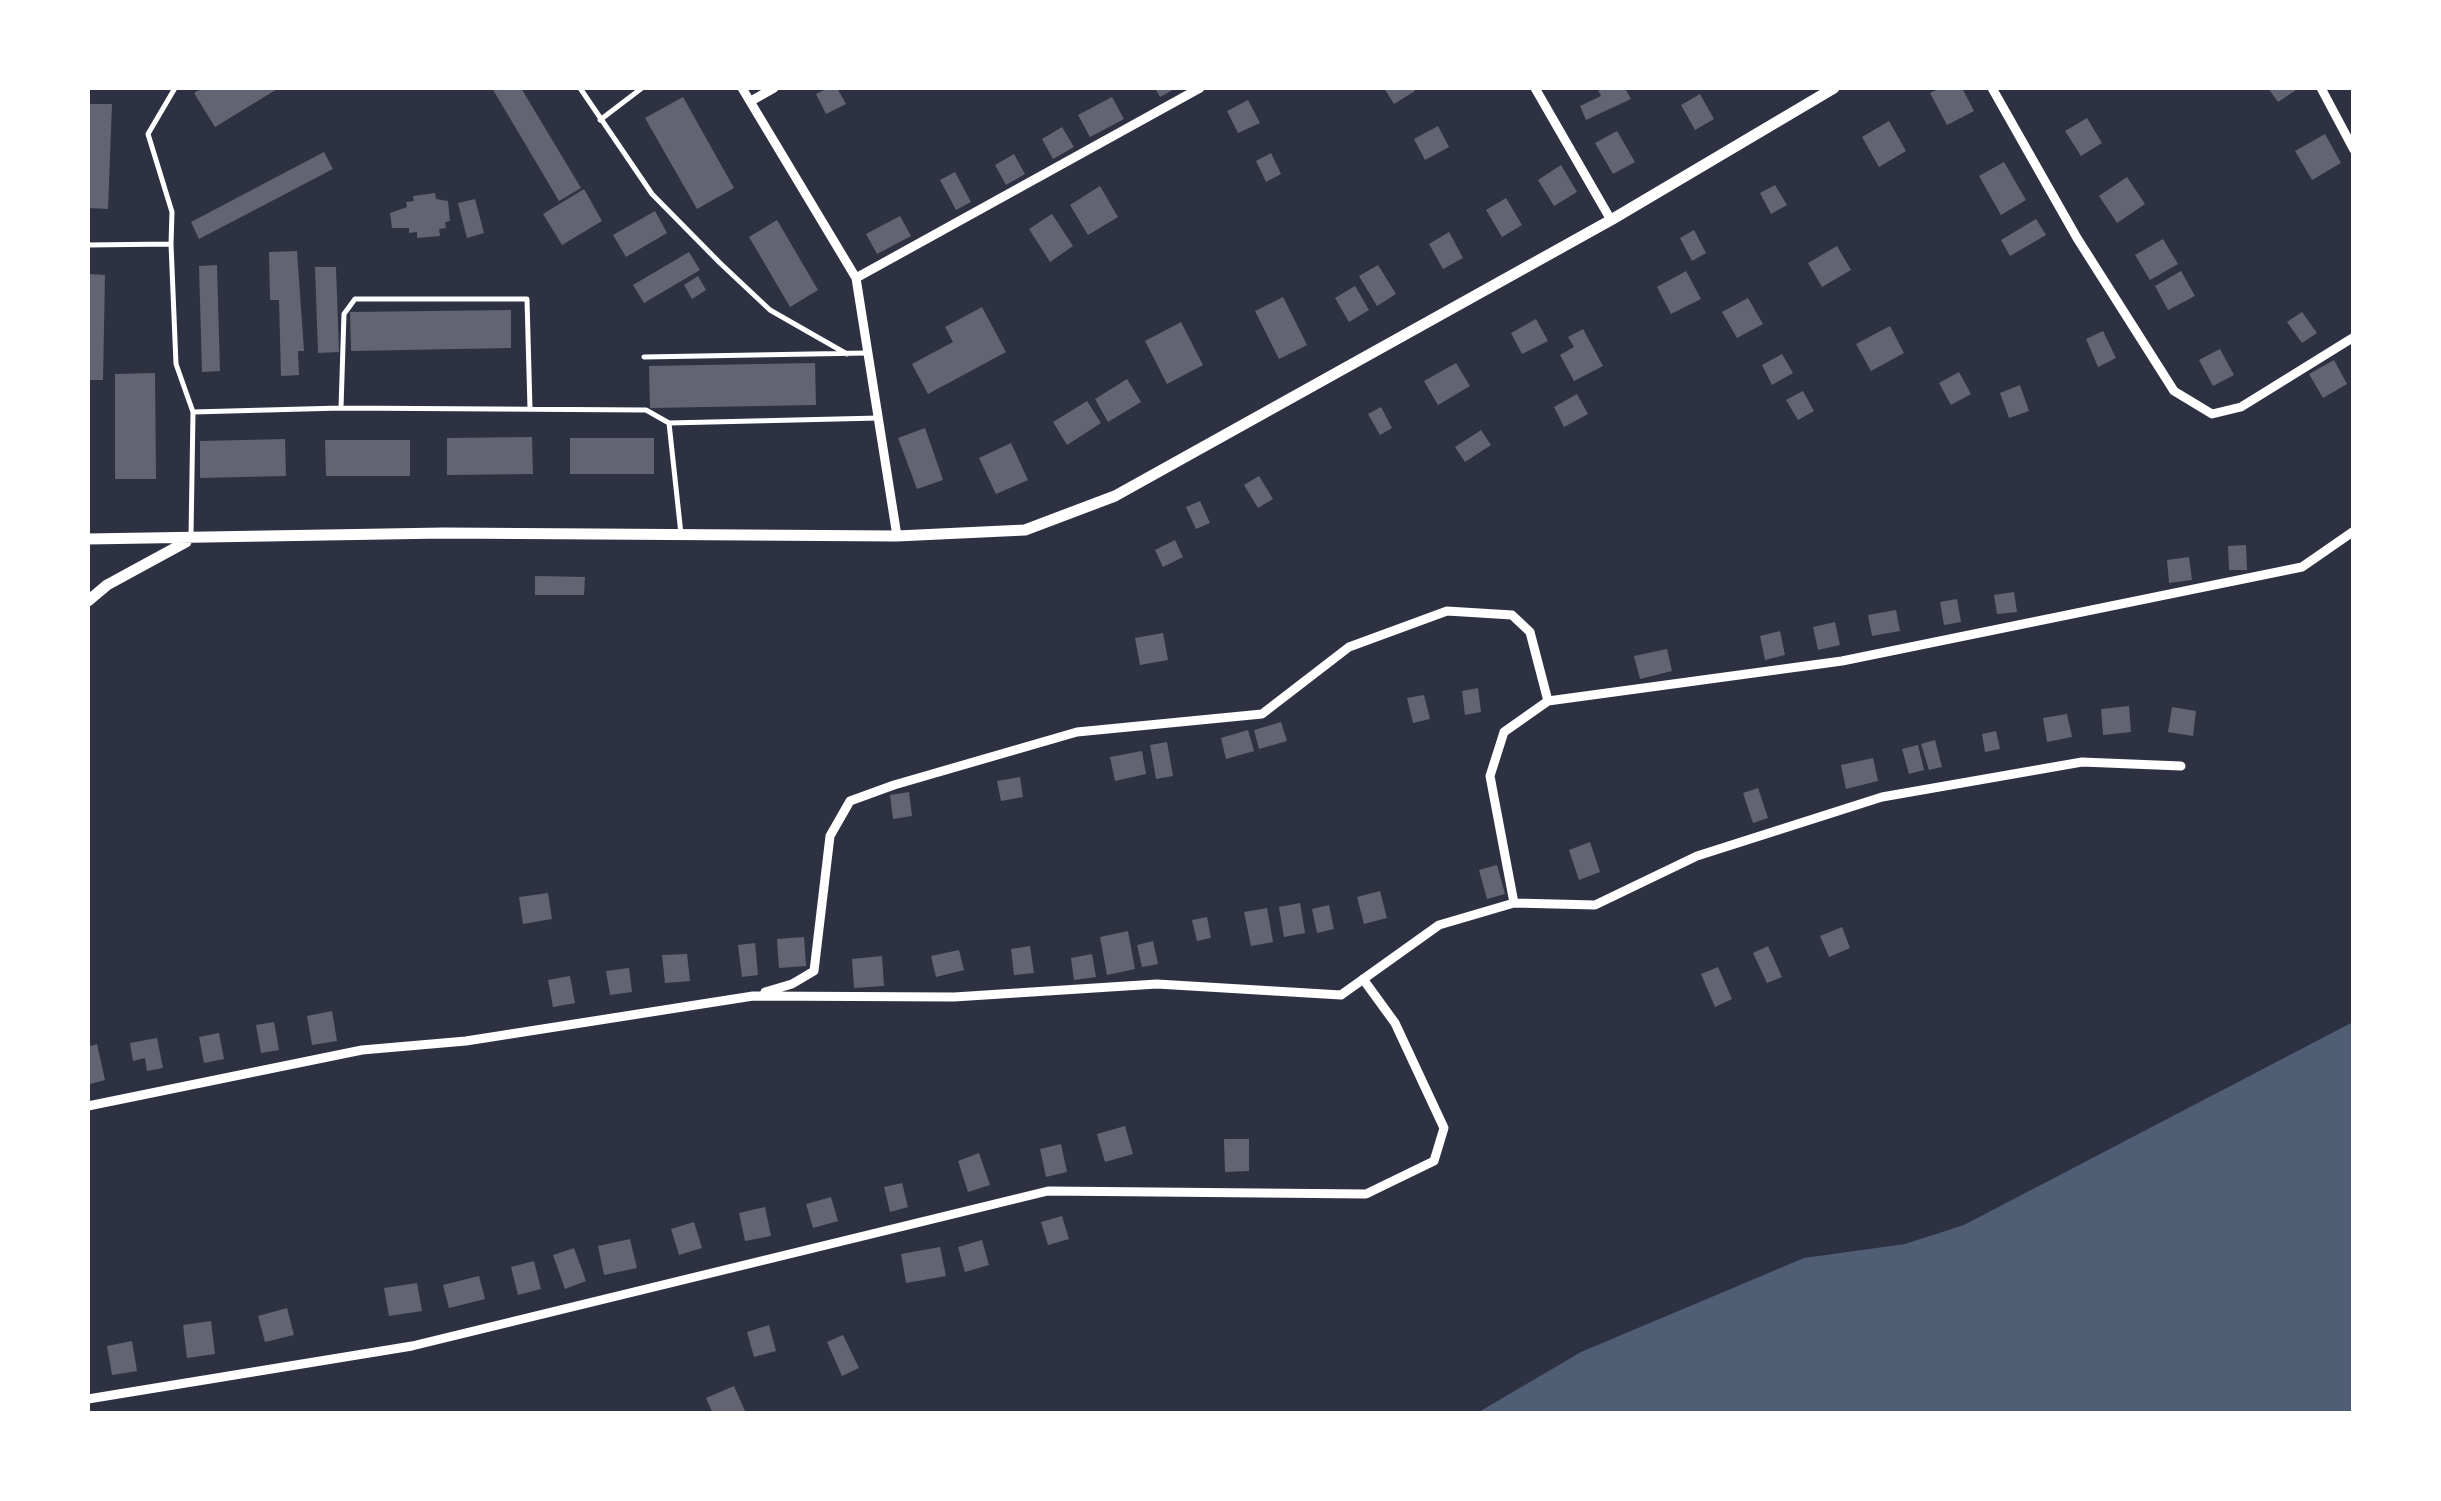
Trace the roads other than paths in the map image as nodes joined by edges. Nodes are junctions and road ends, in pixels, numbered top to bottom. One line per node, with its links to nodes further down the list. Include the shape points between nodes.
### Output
1 (176, 88): 15 (lane, via 148,134 172,212)
2 (580, 88): 12 (lane)
3 (642, 88): 12 (lane)
4 (742, 88): 11 (street)
5 (774, 88): 11 (street)
6 (1200, 88): 17 (street)
7 (1535, 88): 14 (street)
8 (1834, 88): 14 (street)
9 (1992, 88): 18 (street, via 2174,391 2212,414 2242,407)
10 (2321, 88): 13 (street)
11 (751, 101): 17 (street)
12 (600, 120): 20 (lane, via 652,194 720,263 770,310)
13 (2354, 150)
14 (1611, 220): 29 (street, via 1116,496 1025,530)
15 (171, 244): 16 (lane); 24 (lane, via 176,364)
16 (88, 245)
17 (856, 278): 19 (street)
18 (2354, 337)
19 (868, 353): 20 (lane); 25 (street)
20 (847, 354): 21 (lane)
21 (644, 358)
22 (341, 408): 23 (lane); 23 (lane, via 344,314 356,299 528,299); 24 (lane)
23 (530, 409): 26 (lane, via 646,410)
24 (193, 412): 31 (lane)
25 (878, 418): 26 (lane); 29 (street)
26 (669, 422): 28 (lane)
27 (2354, 532): 33 (street, via 2302,567 1842,661)
28 (681, 534): 29 (street); 31 (street)
29 (897, 536)
30 (88, 539): 31 (street)
31 (190, 539): 32 (street)
32 (88, 602)
33 (1548, 701): 35 (street, via 1504,732 1490,776); 37 (street, via 1530,632 1512,615 1448,611 1349,647 1262,714 1076,732 894,785 850,802 830,836 814,972)
34 (2181, 766): 35 (street, via 2082,762 1882,797 1697,856 1595,905)
35 (1514, 903): 36 (street, via 1439,925)
36 (1363, 978): 37 (street, via 1341,995 1157,984 954,998); 39 (street, via 1395,1023 1444,1128 1434,1161 1366,1194 1048,1191 412,1346)
37 (753, 996): 38 (street, via 466,1041 362,1050)
38 (88, 1106)
39 (88, 1400)

